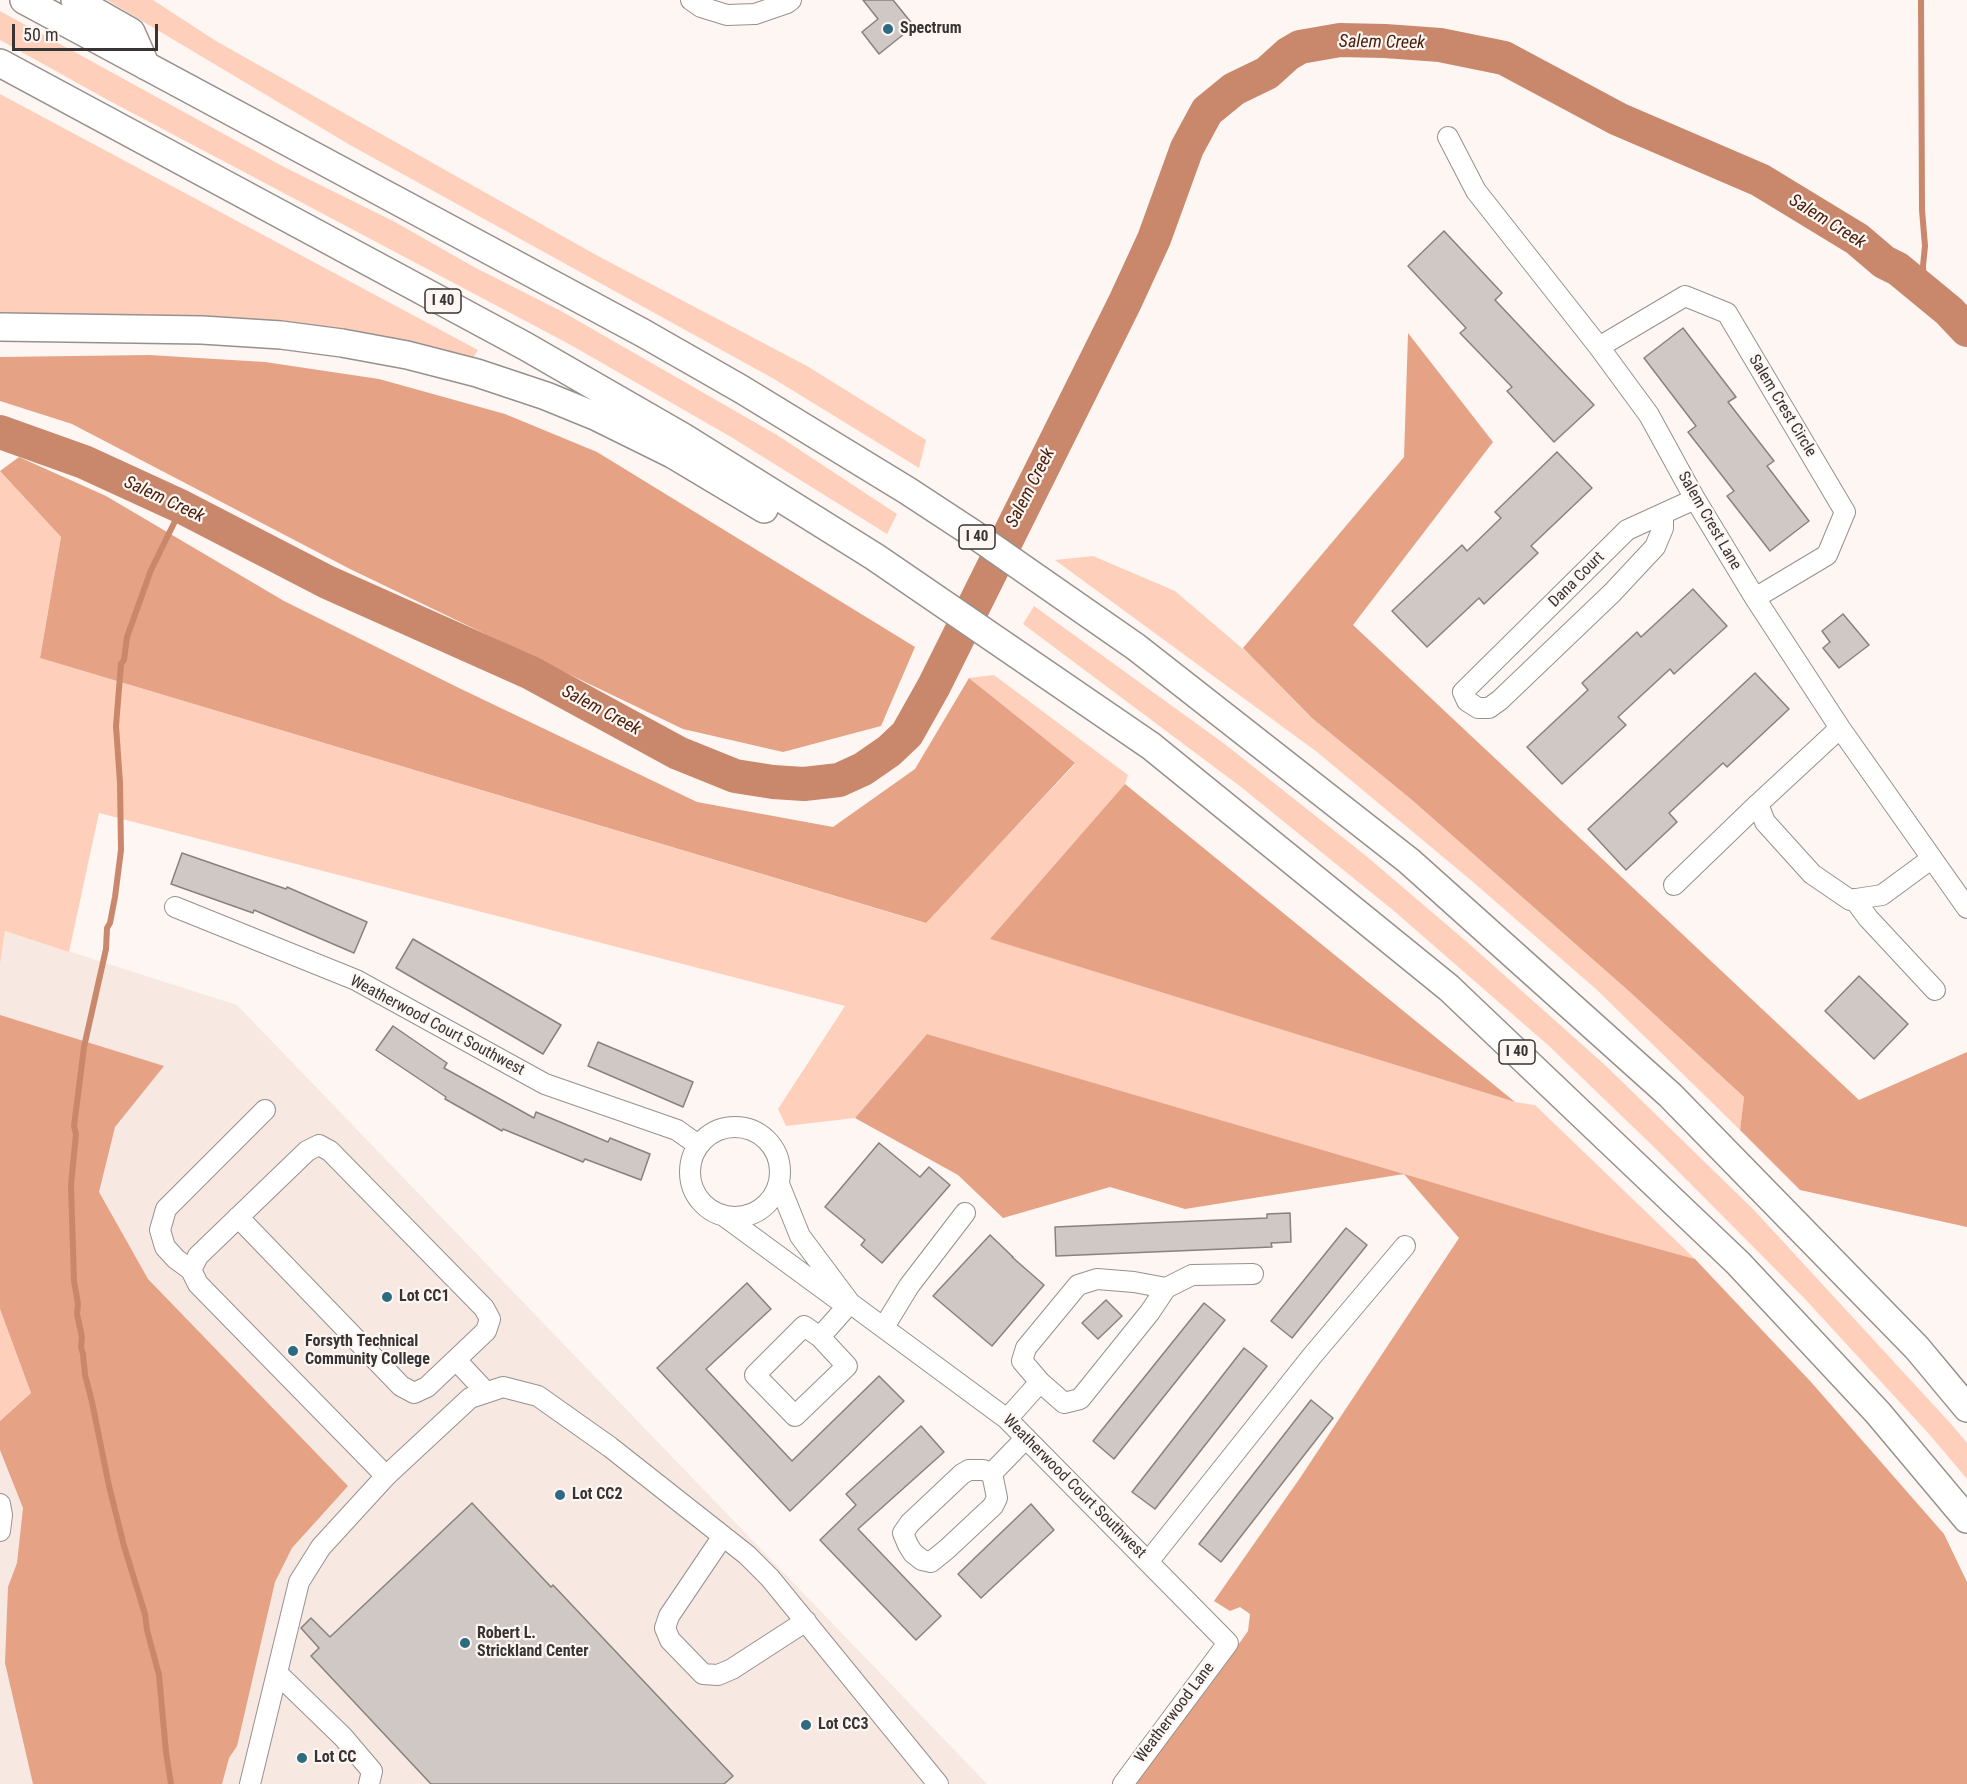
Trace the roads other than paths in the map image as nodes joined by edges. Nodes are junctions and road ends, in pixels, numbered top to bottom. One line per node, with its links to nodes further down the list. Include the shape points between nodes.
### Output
1 (24, 0): 6 (highway, I 40)
2 (75, 0): 6 (highway, via 131,32)
3 (691, 0): 4 (street, via 727,15 755,14)
4 (791, 0)
5 (0, 63): 12 (highway, I 40, via 525,345 683,437)
6 (146, 66): 38 (highway, I 40, via 643,333 741,390 908,491 1136,647 1408,861 1670,1095 1917,1348)
7 (1448, 137): 9 (street, Salem Crest Lane, via 1476,190)
8 (0, 327): 12 (highway, via 282,335 407,355 477,373 614,425 672,454 816,540)
9 (1599, 347): 10 (street, Salem Crest Lane, via 1649,415); 13 (street, Salem Crest Circle, via 1685,296 1727,313 1845,512 1827,555)
10 (1695, 499): 11 (street, Dana Court); 13 (street, Salem Crest Lane)
11 (1663, 514): 11 (street, Dana Court, via 1627,531 1463,692 1467,701 1478,708 1489,708 1500,700 1655,547 1663,528)
12 (875, 557): 44 (highway, I 40, via 1151,746 1449,988 1738,1263 1878,1413)
13 (1755, 598): 14 (street, Salem Crest Lane)
14 (1840, 728): 15 (street); 16 (street, Salem Crest Lane)
15 (1758, 804): 17 (street); 18 (street, via 1765,822 1812,874)
16 (1931, 860): 18 (street, via 1882,895); 20 (street, Salem Crest Lane)
17 (1674, 885)
18 (1854, 899): 21 (street)
19 (176, 907): 23 (street, Weatherwood Court Southwest, via 356,980 545,1084 676,1130)
20 (1967, 908)
21 (1935, 990)
22 (264, 1110): 29 (street, via 166,1209 160,1230 165,1247)
23 (698, 1145): 24 (street, Weatherwood Court Southwest, via 724,1128 754,1131 776,1153); 26 (street, Weatherwood Court Southwest, via 690,1166 692,1187 710,1210)
24 (779, 1184): 26 (street, via 774,1197 752,1215); 32 (street, Weatherwood Court Southwest, via 800,1236)
25 (965, 1213): 33 (street, via 909,1286)
26 (724, 1216): 32 (street, Weatherwood Court Southwest, via 837,1299)
27 (238, 1217): 29 (street, via 198,1256); 35 (street, via 401,1386 414,1393 427,1387); 35 (street, via 308,1151 319,1145 330,1150 484,1308 490,1319 486,1331)
28 (1405, 1246): 47 (street)
29 (191, 1270): 42 (street, via 198,1284)
30 (1253, 1274): 31 (street, via 1192,1275)
31 (1166, 1288): 36 (street, via 1080,1399 1064,1403); 36 (street, via 1097,1279 1078,1285 1026,1348 1022,1361)
32 (850, 1302): 33 (street, Weatherwood Court Southwest); 34 (street)
33 (884, 1328): 39 (street, Weatherwood Court Southwest)
34 (820, 1337): 34 (street, via 847,1366 795,1416 755,1375 804,1326)
35 (456, 1360): 37 (street)
36 (1040, 1382): 39 (street)
37 (486, 1392): 42 (street, via 470,1398); 46 (street, via 503,1387 538,1396)
38 (1967, 1408)
39 (1007, 1419): 40 (street, Weatherwood Court Southwest)
40 (1026, 1438): 41 (street); 47 (street, Weatherwood Court Southwest)
41 (992, 1473): 41 (street, via 997,1498 993,1506 931,1562 913,1553 903,1533 910,1523 969,1470)
42 (386, 1476): 50 (street, via 321,1547 299,1582)
43 (0, 1504): 45 (street)
44 (1967, 1519)
45 (0, 1531)
46 (723, 1536): 48 (street, via 770,1578); 48 (street, via 669,1616 665,1628 670,1640 703,1674 717,1675 732,1669)
47 (1148, 1562): 49 (street, Weatherwood Court Southwest)
48 (806, 1621): 53 (street)
49 (1228, 1643): 54 (street, Weatherwood Lane)
50 (277, 1673): 51 (street); 52 (street, via 372,1771)
51 (250, 1784)
52 (369, 1784)
53 (938, 1784)
54 (1123, 1784)

